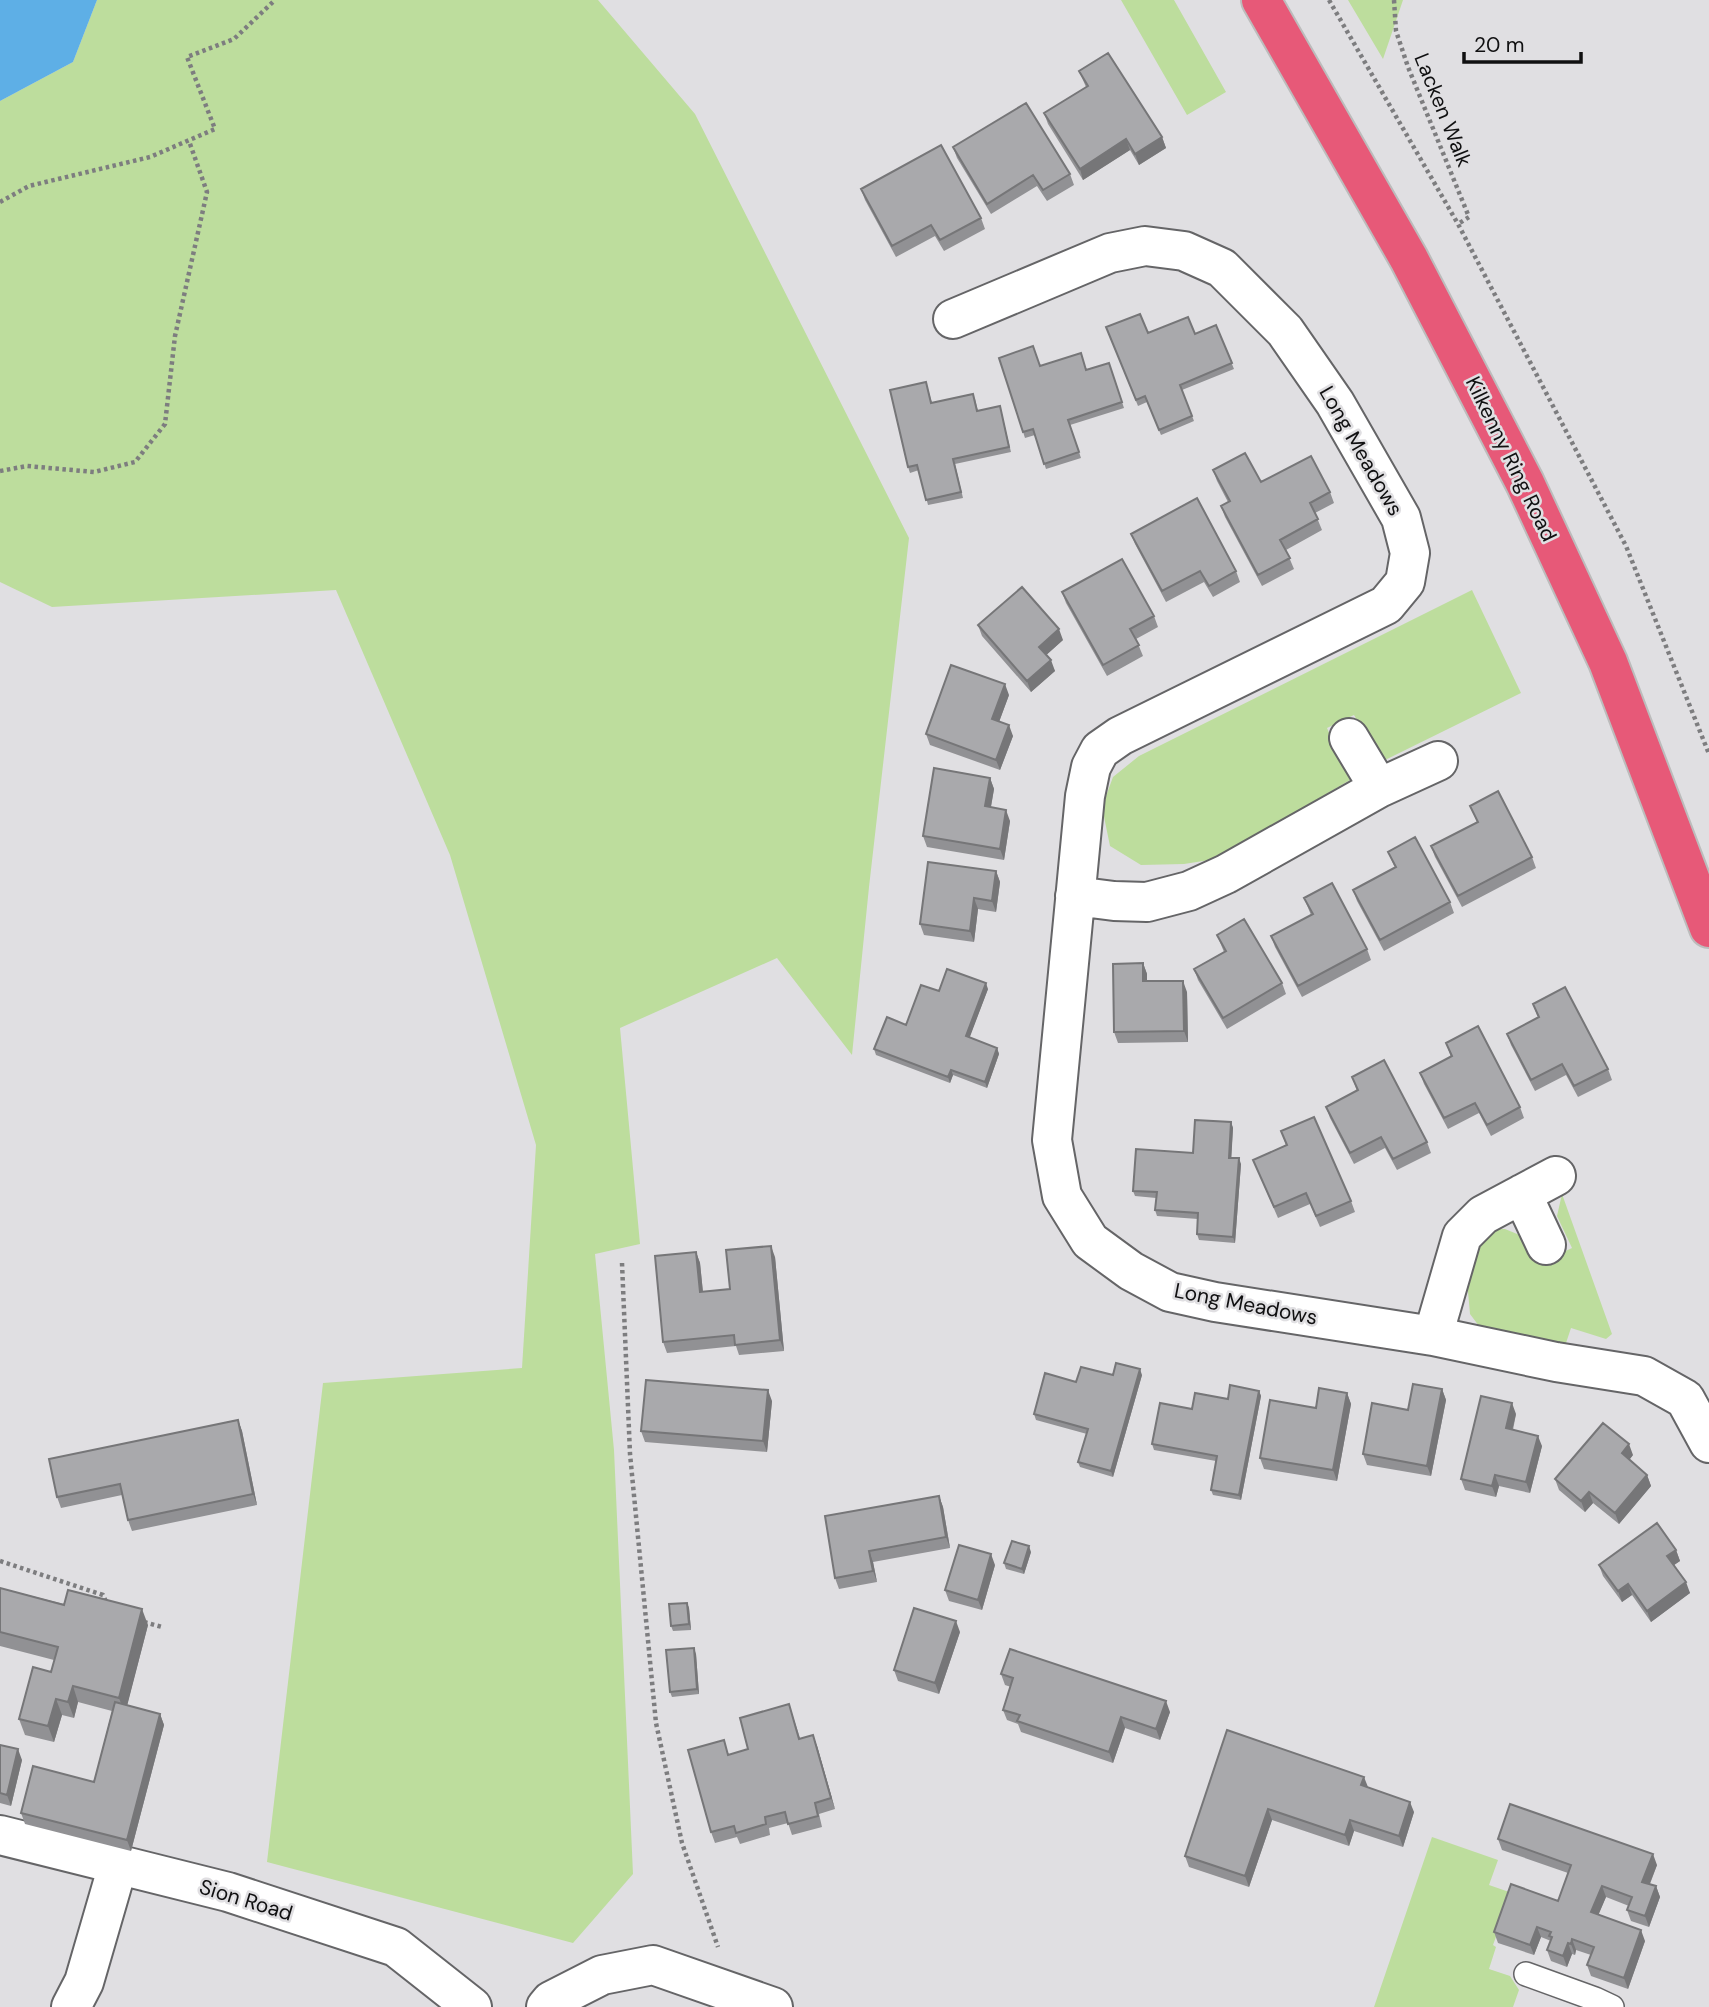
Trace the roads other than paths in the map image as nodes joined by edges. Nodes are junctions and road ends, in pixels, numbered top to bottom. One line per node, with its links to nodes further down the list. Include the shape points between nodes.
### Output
1 (1265, 4): 7 (highway, Kilkenny Ring Road, via 1409,259 1525,483 1608,662)
2 (953, 319): 6 (street, Long Meadows, via 1110,253 1145,246 1184,251 1222,268 1285,331 1335,403 1401,518 1410,553 1405,582 1387,605 1100,750 1085,796)
3 (1349, 738): 5 (street)
4 (1438, 761): 5 (street)
5 (1379, 788): 6 (street, via 1189,891 1147,902)
6 (1075, 897): 11 (street, Long Meadows, via 1052,1140 1062,1196 1090,1241 1170,1292)
7 (1709, 928)
8 (1556, 1176): 9 (street)
9 (1522, 1194): 10 (street); 11 (street, via 1483,1215 1462,1236)
10 (1546, 1245)
11 (1433, 1336): 12 (street, Long Meadows, via 1644,1376 1685,1399)
12 (1709, 1443)
13 (0, 1835): 14 (street, Sion Road)
14 (118, 1865): 16 (street, via 84,1982); 17 (street, Sion Road, via 228,1892 396,1947)
15 (1526, 1974): 20 (lane)
16 (71, 2007)
17 (471, 2007)
18 (546, 2007): 19 (street, via 602,1975 653,1965)
19 (773, 2007)
20 (1612, 2007)

